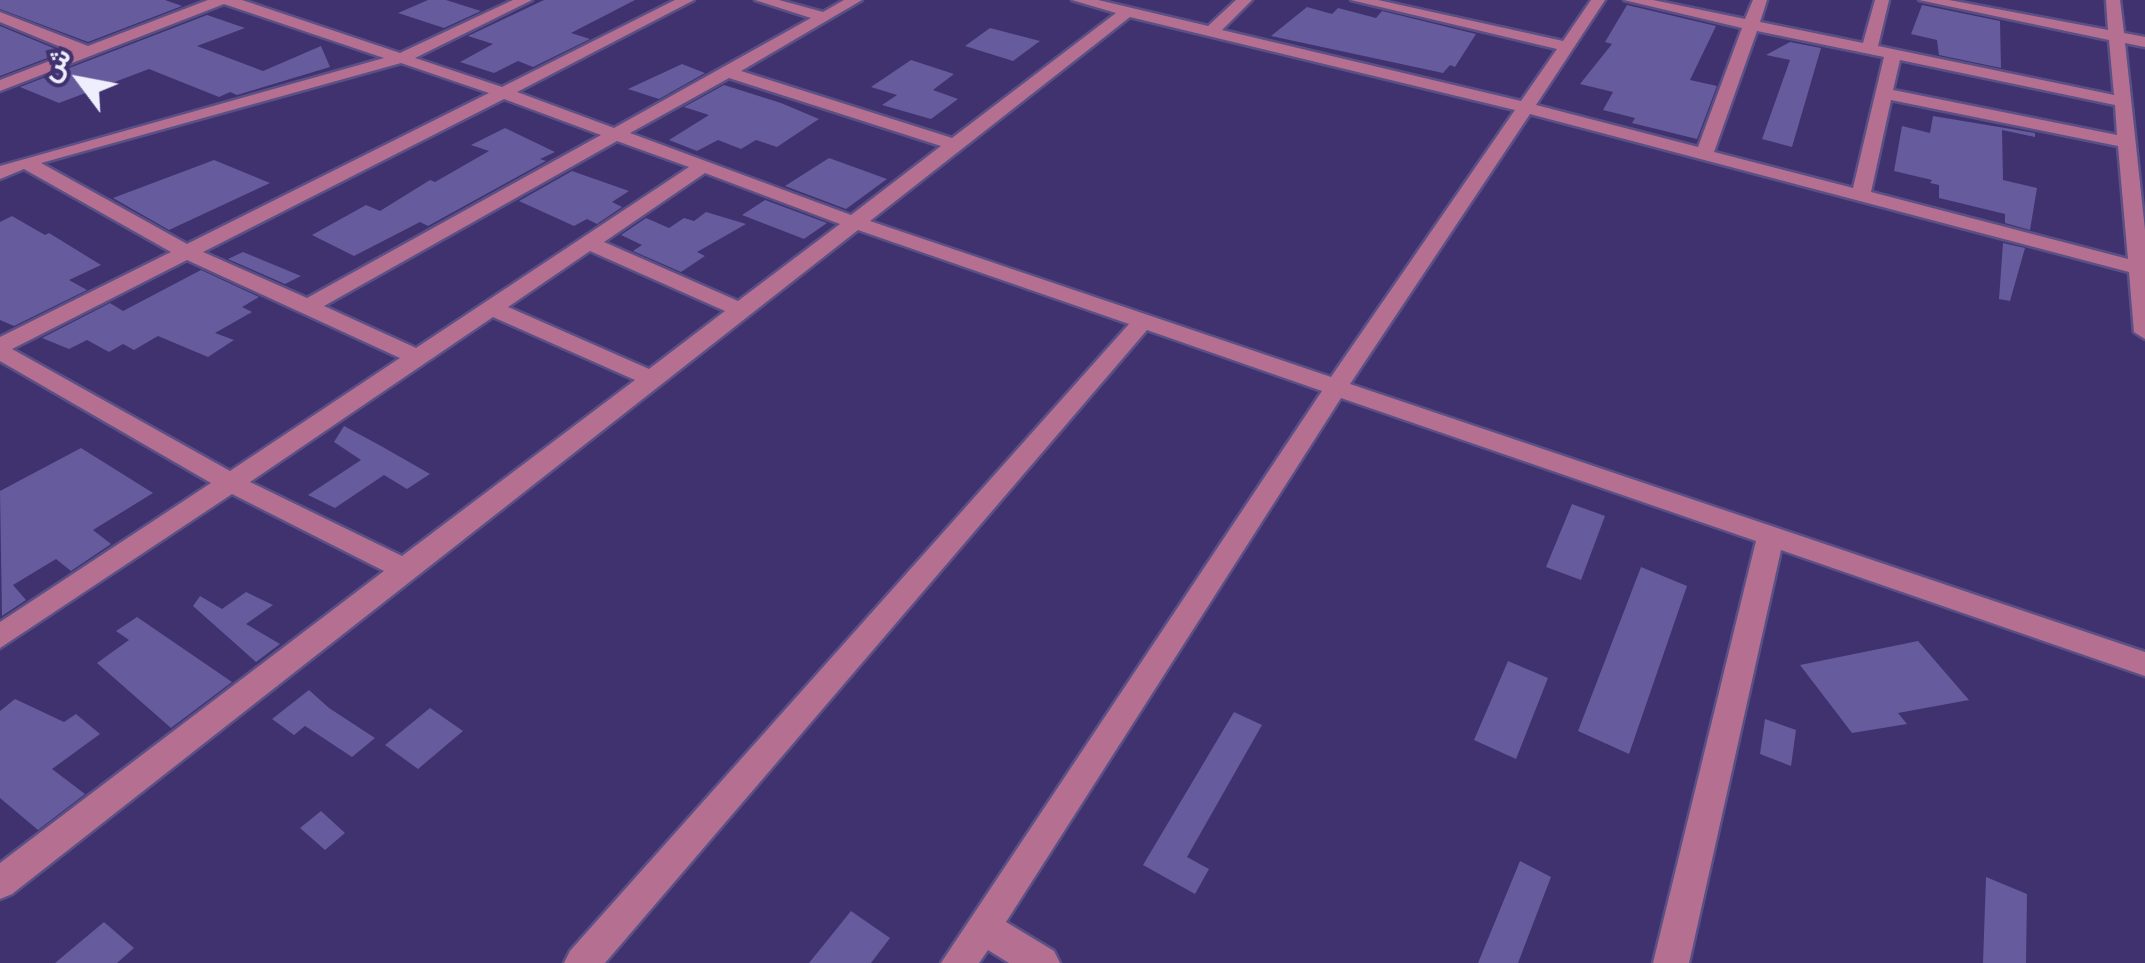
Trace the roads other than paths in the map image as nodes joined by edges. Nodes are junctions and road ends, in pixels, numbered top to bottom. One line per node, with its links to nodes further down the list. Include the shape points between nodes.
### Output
1 (224, 0): 26 (street); 28 (street)
2 (489, 0): 15 (street)
3 (687, 0): 31 (street)
4 (762, 0): 18 (street)
5 (855, 0): 18 (street)
6 (1079, 0): 17 (street)
7 (1245, 0): 21 (street)
8 (1358, 0): 16 (street)
9 (1598, 0): 24 (street)
10 (1632, 0): 20 (street)
11 (1760, 0): 20 (street)
12 (1882, 0): 25 (street)
13 (1926, 0): 22 (street)
14 (2114, 0): 22 (street)
15 (518, 3): 28 (street)
16 (1408, 5): 24 (street)
17 (1127, 12): 21 (street); 37 (street)
18 (824, 18): 29 (street)
19 (2, 20): 26 (street)
20 (1750, 24): 25 (street); 38 (street)
21 (1211, 32): 34 (street)
22 (2118, 36): 23 (street); 33 (street)
23 (2145, 42)
24 (1565, 46): 34 (street)
25 (1869, 49): 27 (street)
26 (88, 52): 30 (street)
27 (1894, 54): 32 (street); 33 (street)
28 (402, 58): 31 (street); 39 (street)
29 (728, 72): 35 (street); 37 (street)
30 (0, 86)
31 (499, 92): 35 (street); 45 (street)
32 (1884, 93): 36 (street); 42 (street)
33 (2124, 102): 36 (street)
34 (1523, 108): 38 (street); 55 (street)
35 (617, 136): 40 (street); 47 (street)
36 (2128, 143): 46 (street)
37 (955, 145): 43 (street)
38 (1704, 155): 42 (street)
39 (25, 162): 41 (street); 45 (street)
40 (702, 167): 43 (street); 44 (street)
41 (0, 173)
42 (1861, 196): 46 (street)
43 (856, 222): 49 (street); 50 (street)
44 (589, 243): 48 (street); 49 (street)
45 (187, 252): 47 (street); 52 (street)
46 (2142, 269): 51 (street)
47 (308, 307): 53 (street)
48 (489, 307): 53 (street); 54 (street)
49 (741, 310): 54 (street)
50 (1144, 320): 55 (street); 63 (street)
51 (2145, 332)
52 (0, 349): 56 (street)
53 (415, 356): 56 (street)
54 (652, 378): 58 (street)
55 (1337, 386): 57 (street); 62 (street)
56 (233, 484): 58 (street); 59 (street)
57 (1771, 536): 60 (street); 66 (street)
58 (404, 570): 61 (street)
59 (0, 637)
60 (2145, 664)
61 (0, 883)
62 (982, 927): 64 (street); 65 (street)
63 (582, 963)
64 (958, 963)
65 (1042, 963)
66 (1671, 963)

